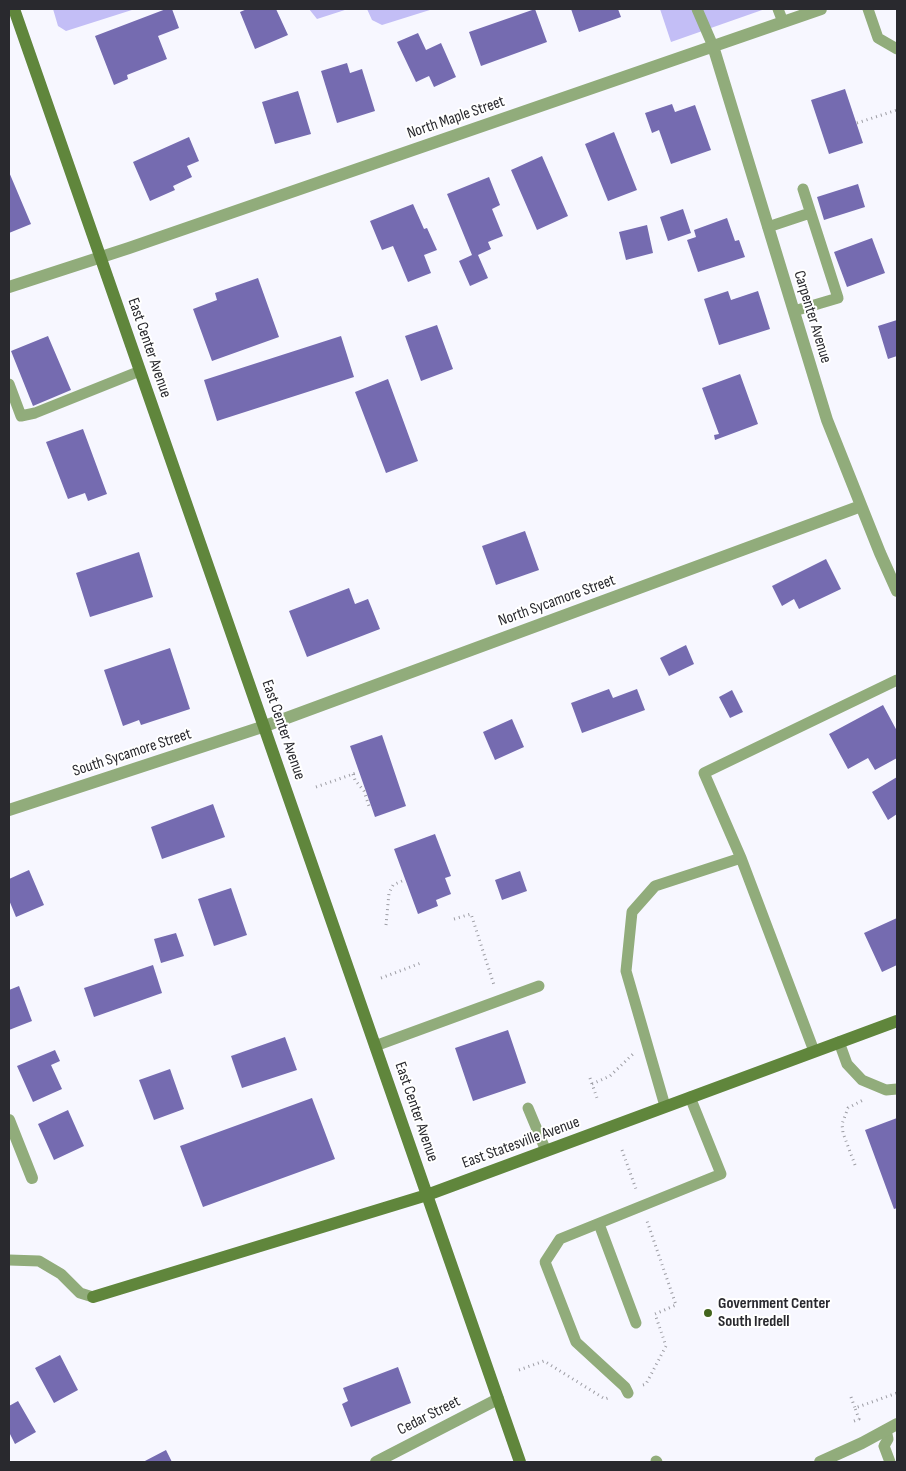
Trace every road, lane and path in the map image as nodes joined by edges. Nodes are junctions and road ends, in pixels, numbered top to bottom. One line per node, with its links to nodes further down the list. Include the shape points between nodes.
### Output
1 (14, 9): 14 (street, East Center Avenue)
2 (697, 9): 7 (lane)
3 (778, 9): 6 (lane)
4 (820, 9): 6 (street, North Maple Street)
5 (868, 9): 8 (lane, via 878,38)
6 (783, 22): 7 (street, North Maple Street)
7 (713, 46): 13 (street, Carpenter Avenue); 14 (street, North Maple Street)
8 (897, 49)
9 (897, 110): 10 (path)
10 (857, 123)
11 (803, 189): 12 (lane)
12 (810, 213): 13 (lane); 16 (lane, via 838,298)
13 (768, 227): 16 (street, Carpenter Avenue)
14 (101, 258): 15 (street, North Maple Street); 17 (street, East Center Avenue)
15 (9, 287)
16 (794, 312): 19 (street, Carpenter Avenue, via 827,420)
17 (140, 371): 18 (lane, via 21,416); 22 (street, East Center Avenue)
18 (9, 384)
19 (861, 506): 20 (street, Carpenter Avenue); 22 (street, North Sycamore Street)
20 (897, 591)
21 (897, 680): 26 (lane, via 704,773)
22 (265, 726): 25 (street, South Sycamore Street); 37 (street, East Center Avenue)
23 (316, 787): 24 (path, via 355,774)
24 (370, 809)
25 (9, 810)
26 (741, 858): 35 (lane, via 655,886 632,912 626,971); 38 (lane)
27 (402, 881): 29 (path, via 389,893)
28 (454, 920): 33 (path, via 471,914 495,986)
29 (386, 925)
30 (421, 963): 31 (path)
31 (381, 978)
32 (538, 986): 37 (lane)
33 (486, 989)
34 (897, 1021): 36 (street, East Statesville Avenue)
35 (646, 1041): 40 (path, via 610,1076); 45 (lane)
36 (839, 1042): 38 (street, East Statesville Avenue); 41 (lane, via 847,1064 862,1080 886,1090)
37 (376, 1046): 53 (street, East Center Avenue)
38 (814, 1051): 42 (street, East Statesville Avenue)
39 (590, 1078): 40 (path)
40 (592, 1084): 44 (path)
41 (897, 1089)
42 (690, 1097): 45 (street, East Statesville Avenue); 54 (lane, via 721,1174)
43 (866, 1099): 50 (path, via 848,1108 842,1124)
44 (598, 1101)
45 (665, 1106): 49 (street, East Statesville Avenue)
46 (528, 1108): 49 (lane)
47 (9, 1120): 52 (street)
48 (622, 1150): 51 (path)
49 (546, 1151): 53 (street, East Statesville Avenue)
50 (855, 1165)
51 (632, 1177)
52 (32, 1178)
53 (427, 1195): 56 (street, East Statesville Avenue); 61 (street, East Center Avenue)
54 (599, 1224): 57 (lane); 58 (lane, via 560,1240 545,1262 576,1342 625,1386)
55 (9, 1260): 56 (lane, via 39,1261 60,1274 80,1293)
56 (93, 1297)
57 (636, 1323)
58 (628, 1393)
59 (897, 1393): 62 (path)
60 (851, 1398): 62 (path)
61 (498, 1399): 66 (street, Cedar Street); 67 (street, East Center Avenue)
62 (855, 1408): 63 (path, via 859,1419)
63 (854, 1422)
64 (897, 1424): 65 (street)
65 (890, 1436): 68 (street); 69 (lane, via 884,1446)
66 (376, 1462)
67 (520, 1462)
68 (820, 1462)
69 (890, 1462)

